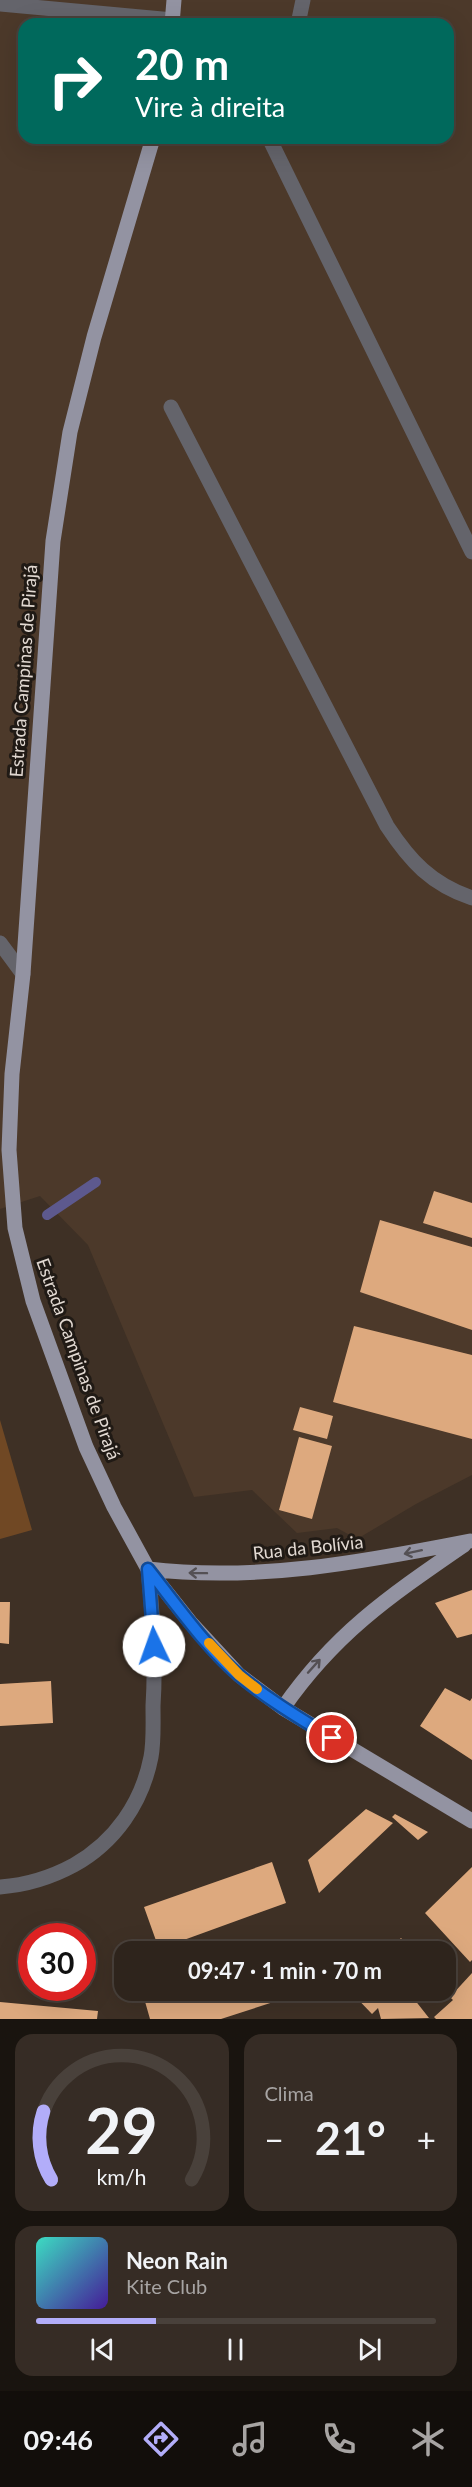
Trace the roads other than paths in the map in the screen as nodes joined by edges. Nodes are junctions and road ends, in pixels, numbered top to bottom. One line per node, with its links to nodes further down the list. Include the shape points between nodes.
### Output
1 (174, 0): 5 (main road)
2 (303, 0): 6 (street)
3 (0, 4): 4 (street)
4 (134, 18)
5 (172, 18)
6 (299, 18)
7 (151, 144): 13 (main road, Estrada Campinas de Pirajá, via 70,432 53,541)
8 (272, 144): 10 (street)
9 (171, 407): 11 (street, via 387,826 409,858 442,886)
10 (472, 552)
11 (472, 898)
12 (0, 943): 13 (street)
13 (23, 974): 14 (main road, Estrada Campinas de Pirajá, via 12,1074)
14 (6, 1190): 16 (main road, Estrada Campinas de Pirajá, via 22,1263 86,1447)
15 (471, 1541): 16 (main road, Rua da Bolívia, one-way to 16, via 317,1568 249,1574); 17 (main road, Rua da Bolívia, one-way to 15, via 307,1674 350,1628)
16 (148, 1569): 17 (main road, Estrada Campinas de Pirajá, via 239,1675); 19 (street, via 155,1670 151,1756 140,1792 125,1821 86,1858 56,1875 21,1886)
17 (283, 1708): 18 (main road, Estrada Campinas de Pirajá)
18 (472, 1821)
19 (0, 1887)

